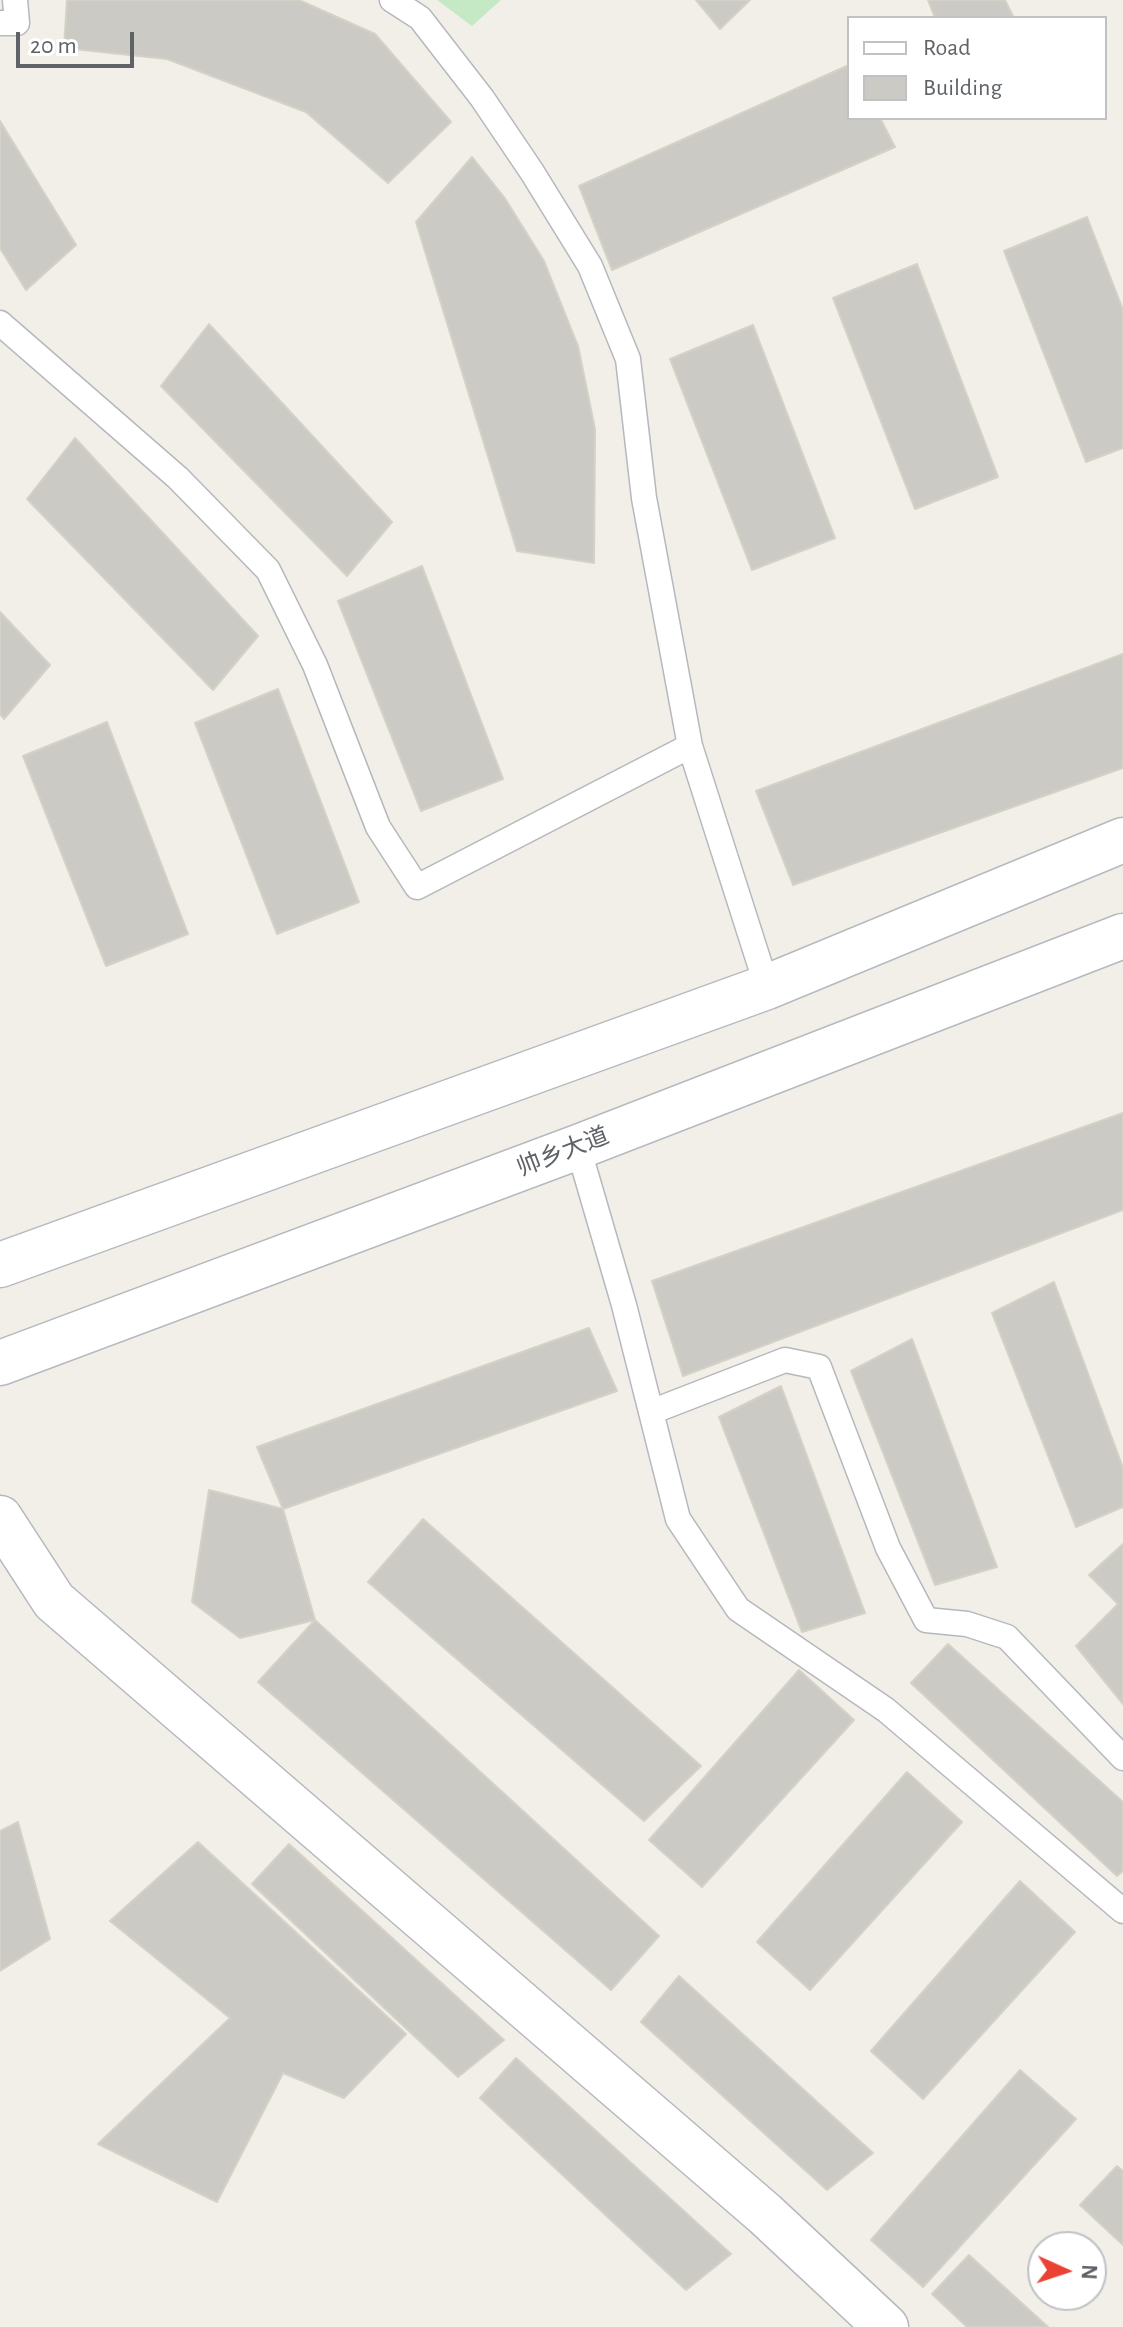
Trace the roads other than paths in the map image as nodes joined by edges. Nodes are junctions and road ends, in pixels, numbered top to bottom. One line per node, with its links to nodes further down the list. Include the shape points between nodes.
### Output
1 (15, 0): 3 (lane, via 17,23)
2 (392, 0): 5 (lane, via 420,18 532,172 590,266 628,359 644,498)
3 (0, 23)
4 (0, 323): 5 (lane, via 178,478 268,570 315,665 378,827 417,887)
5 (690, 746): 8 (lane)
6 (1123, 840): 8 (main road)
7 (1123, 936): 9 (main road, 帅乡大道)
8 (767, 987): 10 (main road)
9 (578, 1147): 11 (main road, 帅乡大道); 12 (lane)
10 (0, 1265)
11 (0, 1363)
12 (651, 1412): 14 (lane, via 785,1360 819,1367 888,1548 926,1620 967,1624 1007,1637); 15 (lane, via 678,1519 738,1609 886,1710)
13 (0, 1518): 16 (main road, via 54,1601 765,2214)
14 (1123, 1758)
15 (1123, 1911)
16 (886, 2327)

